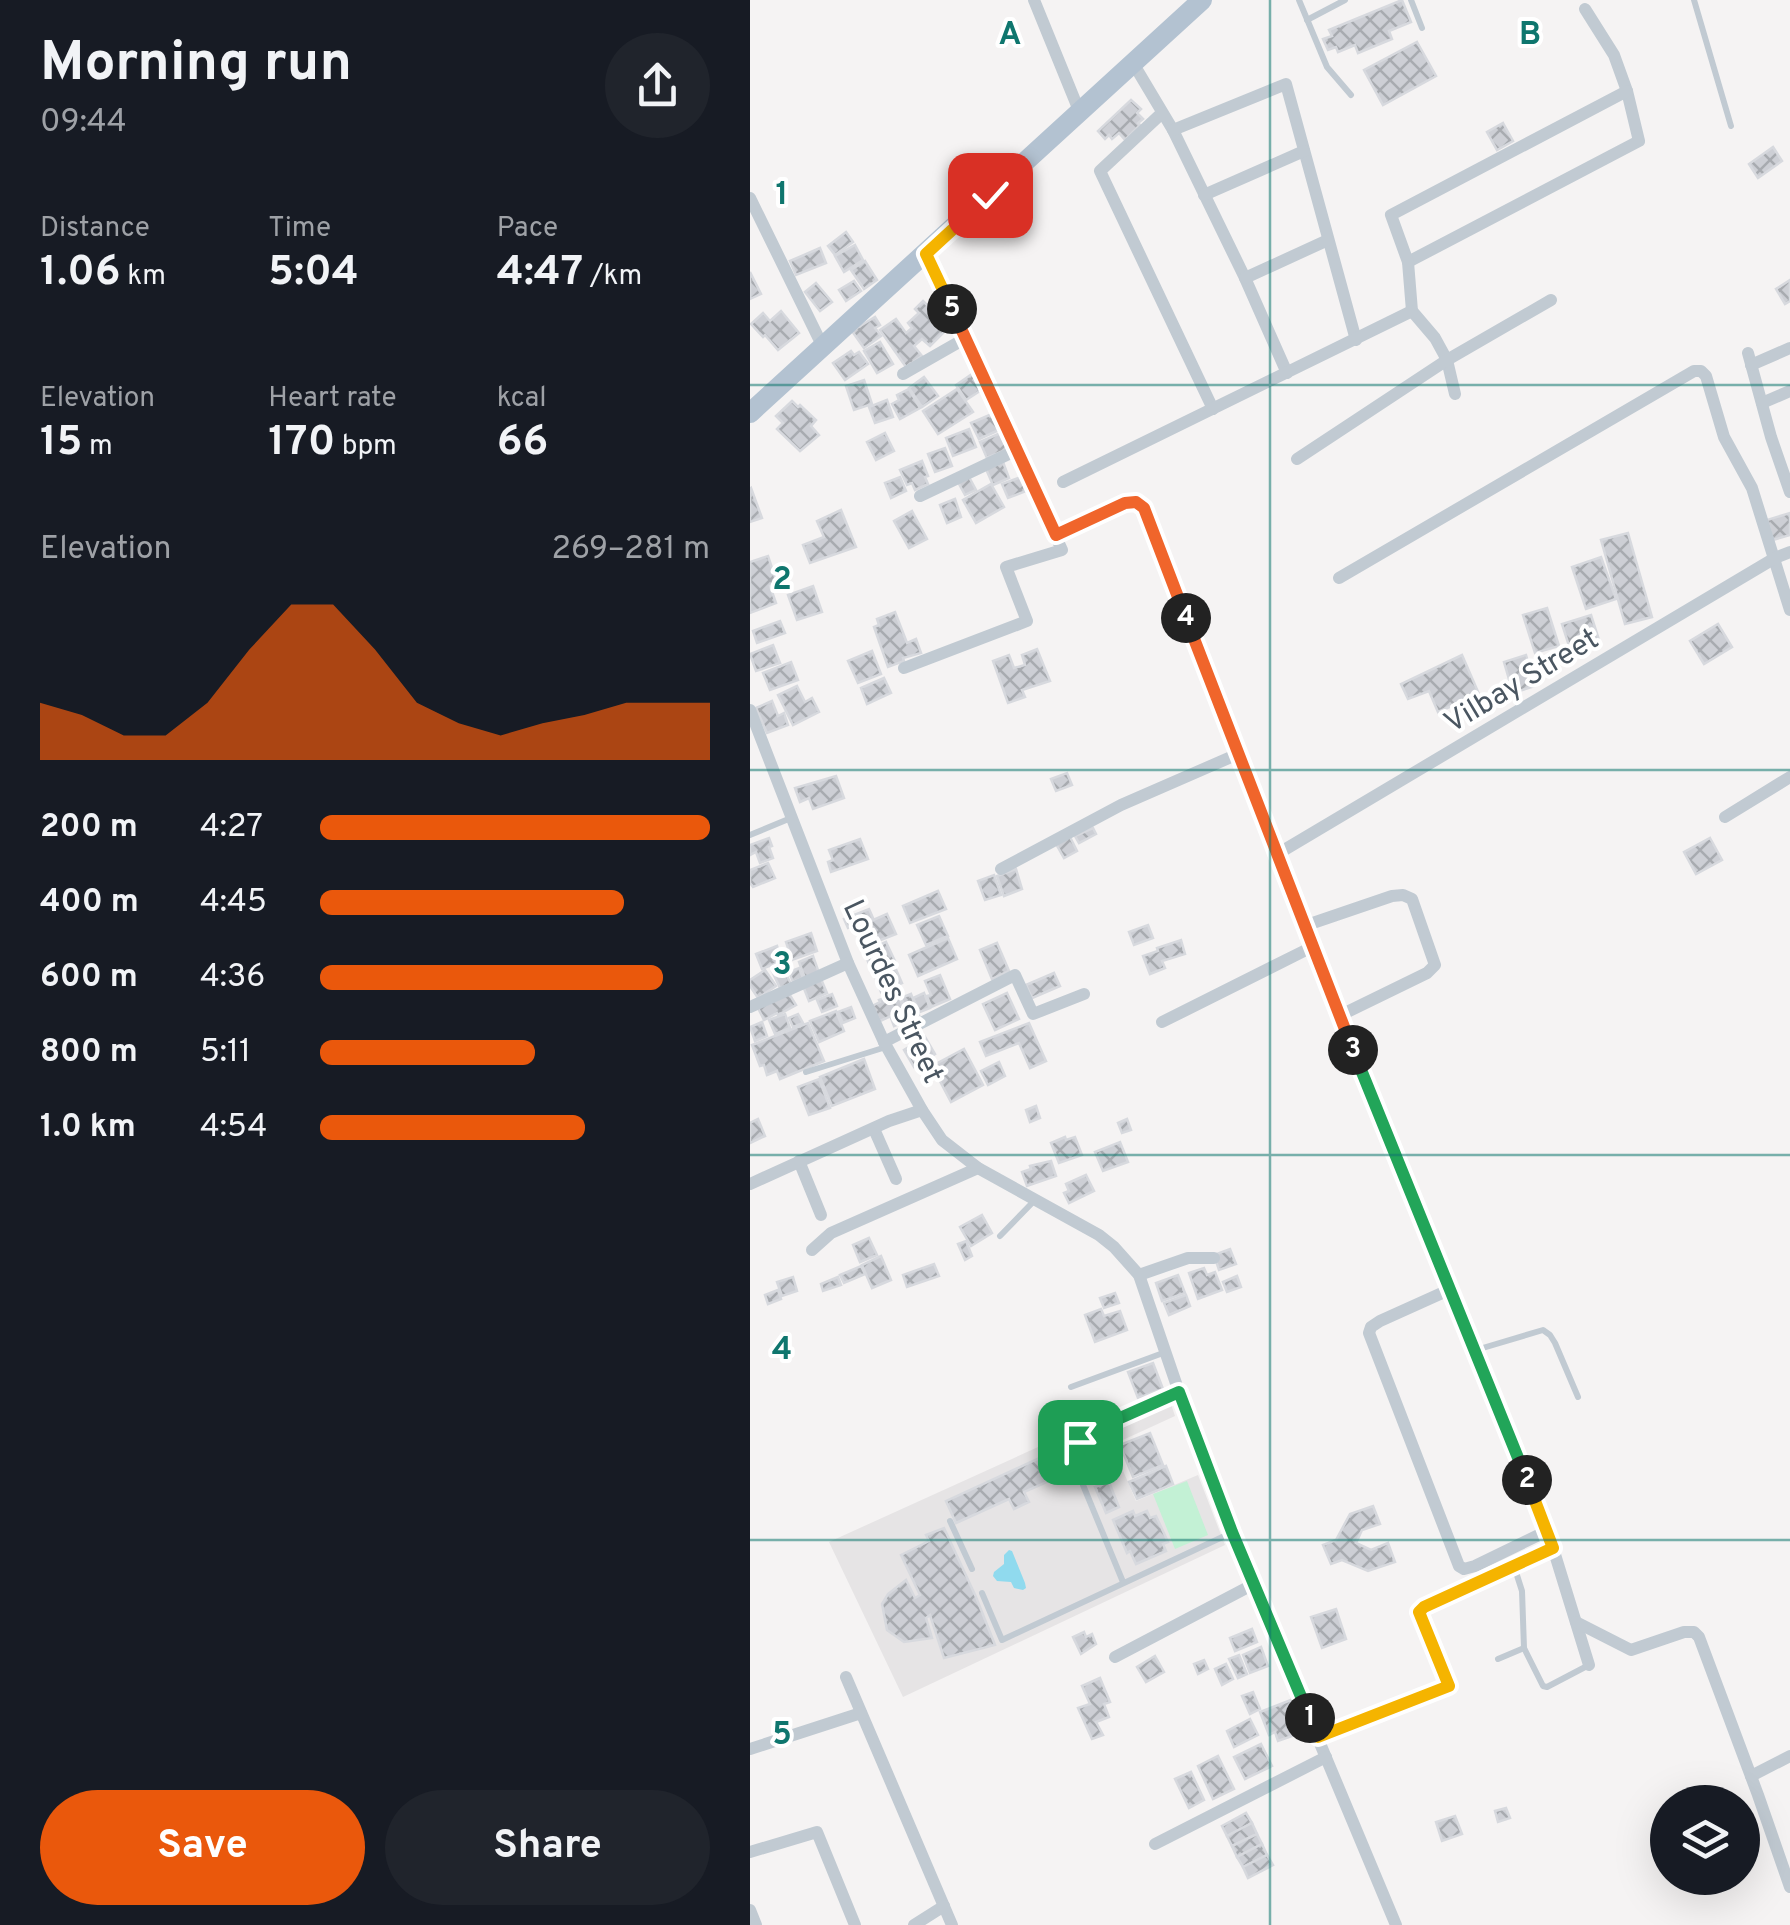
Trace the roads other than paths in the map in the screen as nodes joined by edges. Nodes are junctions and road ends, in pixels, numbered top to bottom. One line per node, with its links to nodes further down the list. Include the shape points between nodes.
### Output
1 (1034, 0): 13 (street)
2 (1202, 0): 10 (main road)
3 (1299, 0): 8 (lane)
4 (1345, 0): 8 (lane)
5 (1412, 0): 9 (lane)
6 (1694, 0): 15 (lane)
7 (1585, 9): 11 (street, via 1614,55)
8 (1307, 20): 12 (lane, via 1327,67)
9 (1422, 28)
10 (1132, 63): 13 (main road); 14 (street)
11 (1627, 92): 22 (street, via 1639,141); 22 (street, via 1391,215)
12 (1351, 95)
13 (1080, 113): 21 (main road)
14 (1162, 113): 16 (street); 36 (street, via 1100,171)
15 (1731, 126)
16 (1173, 130): 17 (street, via 1286,84); 18 (street)
17 (1304, 151): 18 (street); 20 (street)
18 (1204, 194): 23 (street)
19 (750, 198): 28 (street)
20 (1328, 240): 23 (street); 27 (street)
21 (926, 254): 26 (street); 28 (main road)
22 (1408, 262): 25 (street)
23 (1244, 278): 31 (street)
24 (1551, 300): 30 (street)
25 (1412, 311): 27 (street); 30 (street)
26 (966, 338): 32 (street); 38 (street)
27 (1356, 340): 31 (street)
28 (823, 348): 37 (main road)
29 (1790, 348): 35 (street, via 1750,359)
30 (1447, 360): 34 (street); 39 (street)
31 (1286, 373): 36 (street)
32 (902, 374)
33 (1790, 391): 35 (street)
34 (1455, 394)
35 (1762, 404): 41 (street)
36 (1213, 409): 40 (street)
37 (750, 413)
38 (1017, 450): 42 (street); 43 (street)
39 (1297, 458)
40 (1062, 482)
41 (1790, 492)
42 (920, 496)
43 (1056, 535): 48 (street, via 1062,550 1006,566 1027,622); 50 (street, via 1125,503 1144,508)
44 (1790, 552): 45 (street, Vilbay Street)
45 (1775, 558): 46 (street, via 1701,371); 47 (street); 55 (street, Vilbay Street)
46 (1339, 578)
47 (1790, 610)
48 (904, 668)
49 (750, 710): 53 (street, Lourdes Street)
50 (1238, 754): 55 (street); 56 (street)
51 (1790, 777): 52 (street)
52 (1726, 817)
53 (792, 818): 54 (lane); 59 (street, Lourdes Street)
54 (750, 835)
55 (1279, 852): 57 (street)
56 (1001, 868)
57 (1304, 926): 58 (street); 62 (street, via 1392,896 1412,899 1434,965)
58 (1312, 947): 62 (street); 63 (street)
59 (848, 963): 61 (street); 64 (street, Lourdes Street)
60 (1084, 994): 64 (street, via 1033,1014 1014,976)
61 (750, 1006)
62 (1340, 1016): 78 (street)
63 (1162, 1022)
64 (886, 1044): 65 (lane); 66 (street, Lourdes Street)
65 (806, 1072)
66 (922, 1110): 67 (street); 69 (street, Lourdes Street, via 942,1140)
67 (874, 1128): 68 (street); 70 (street)
68 (799, 1161): 71 (street); 73 (street)
69 (978, 1168): 72 (street, Lourdes Street); 75 (street, via 831,1233)
70 (896, 1180)
71 (750, 1184)
72 (1036, 1199): 74 (lane); 77 (street, Lourdes Street, via 1100,1235)
73 (821, 1215)
74 (1000, 1236)
75 (812, 1250)
76 (1214, 1258): 77 (street, via 1188,1258)
77 (1139, 1275): 80 (street, Lourdes Street)
78 (1452, 1289): 79 (street); 87 (street, via 1369,1332 1452,1548 1464,1569)
79 (1476, 1350): 83 (lane, via 1543,1330); 87 (street)
80 (1166, 1352): 81 (lane); 82 (street, Lourdes Street)
81 (1070, 1387)
82 (1179, 1392): 84 (lane); 88 (street, Lourdes Street)
83 (1578, 1397)
84 (1080, 1442)
85 (1084, 1486): 92 (lane)
86 (950, 1522): 91 (lane)
87 (1546, 1531): 89 (street)
88 (1232, 1532): 92 (lane); 93 (street, Lourdes Street)
89 (1553, 1548): 90 (lane); 95 (street)
90 (1514, 1566): 96 (lane); 102 (lane, via 1419,1612 1449,1686)
91 (972, 1570)
92 (1124, 1582): 94 (lane, via 1002,1640)
93 (1254, 1584): 97 (street); 102 (street, Lourdes Street)
94 (982, 1593)
95 (1576, 1622): 99 (street); 106 (street, via 1631,1650 1694,1632)
96 (1524, 1648): 98 (lane); 99 (lane, via 1543,1686)
97 (1115, 1657)
98 (1498, 1659)
99 (1589, 1665)
100 (846, 1678): 101 (street)
101 (861, 1713): 103 (street); 110 (street)
102 (1318, 1737): 105 (street, Lourdes Street)
103 (750, 1749)
104 (1790, 1756): 106 (street)
105 (1326, 1757): 107 (street); 116 (street, Lourdes Street)
106 (1751, 1776): 109 (street)
107 (1155, 1844)
108 (750, 1852): 113 (street, via 817,1832)
109 (1790, 1885)
110 (944, 1906): 114 (street); 115 (street)
111 (750, 1910): 112 (street)
112 (756, 1925)
113 (855, 1925)
114 (914, 1925)
115 (952, 1925)
116 (1396, 1925)

